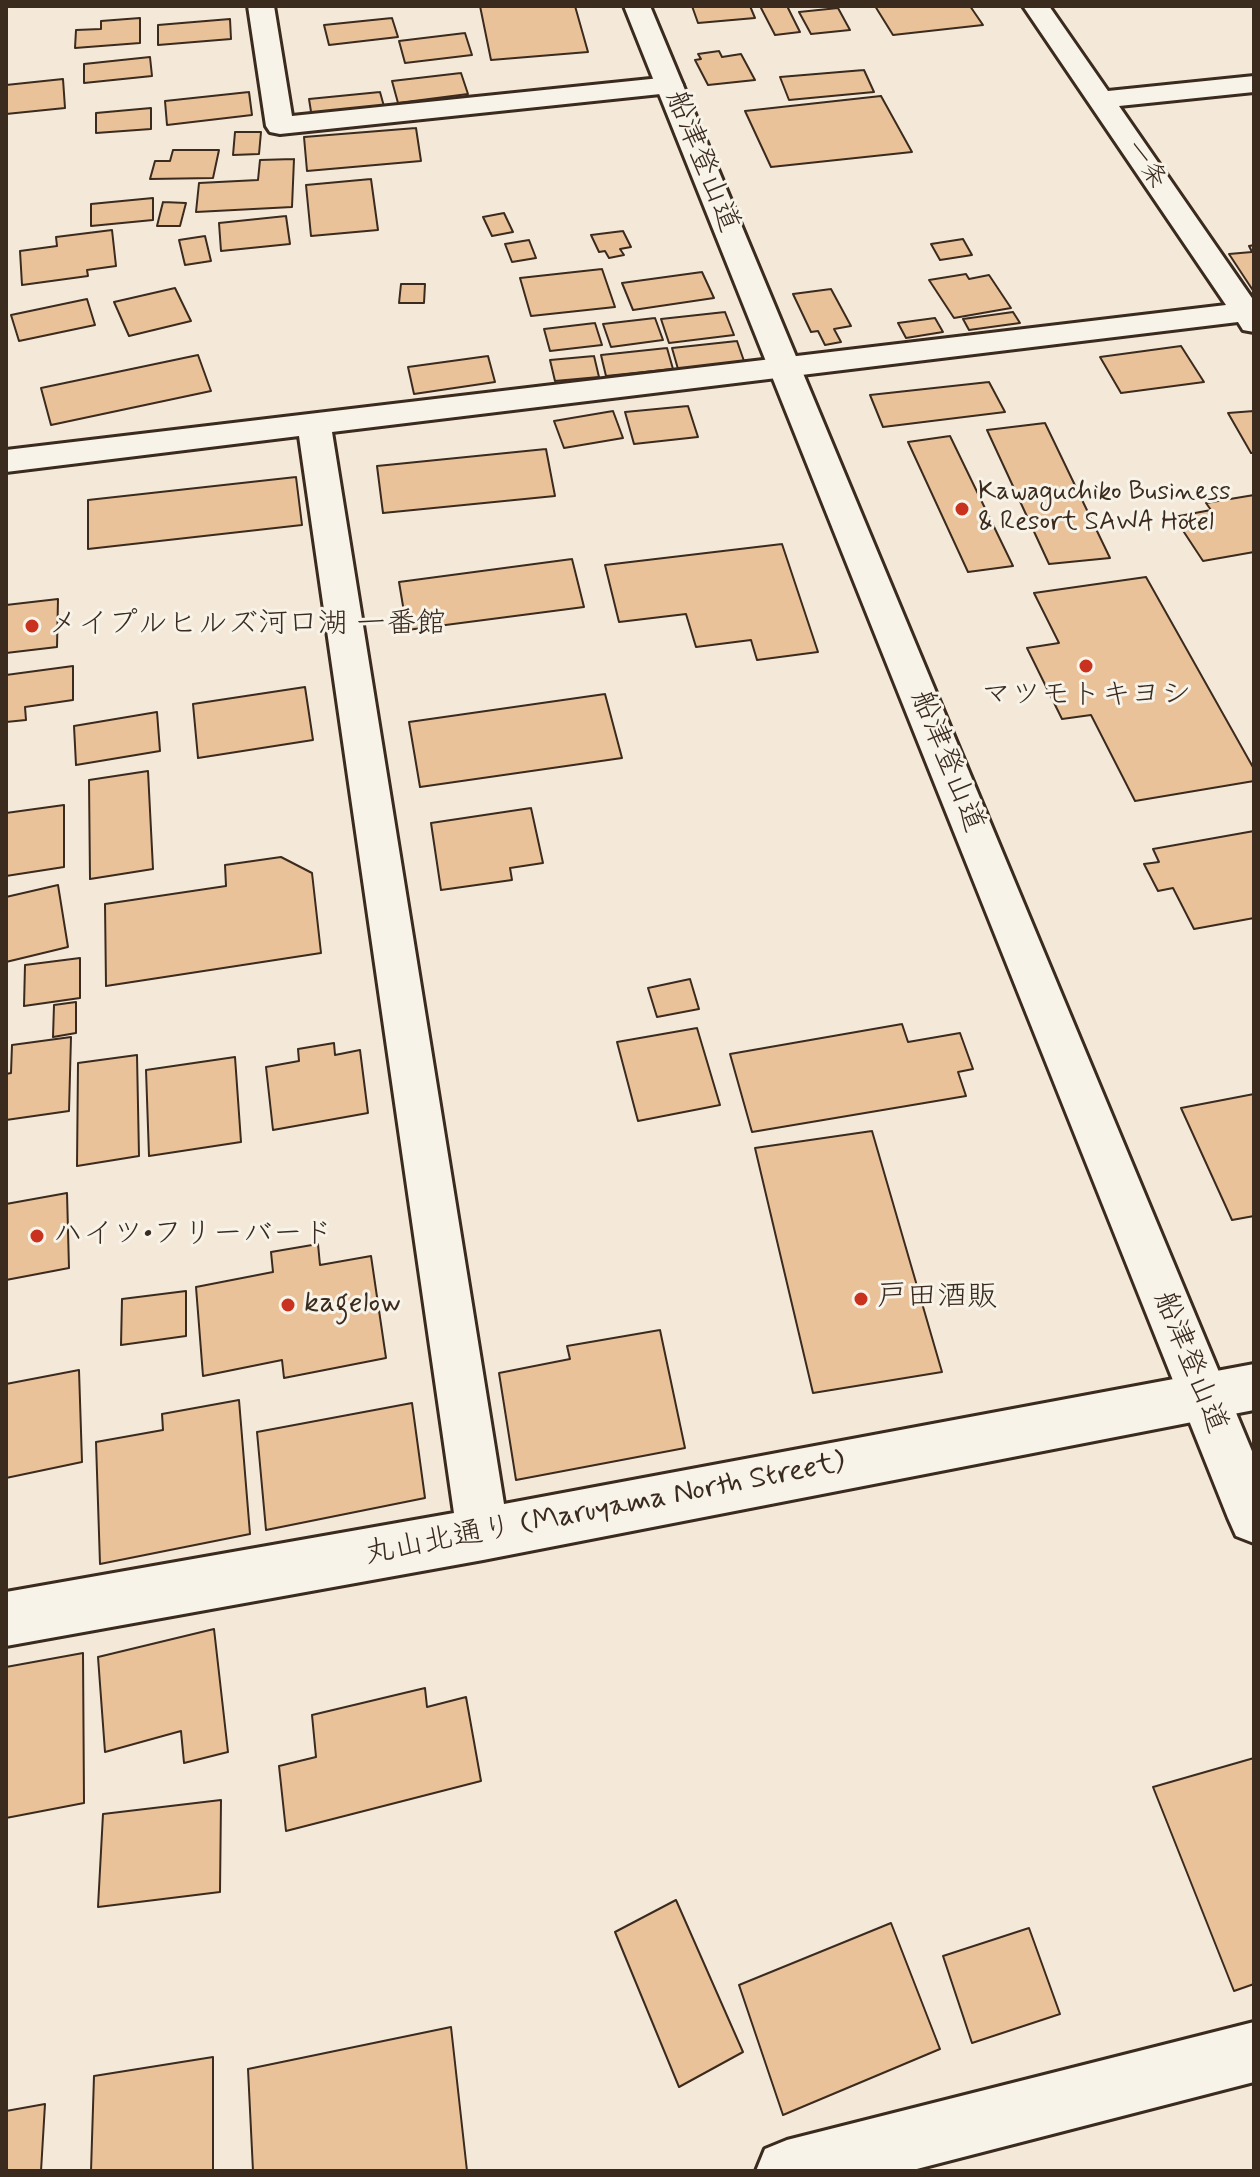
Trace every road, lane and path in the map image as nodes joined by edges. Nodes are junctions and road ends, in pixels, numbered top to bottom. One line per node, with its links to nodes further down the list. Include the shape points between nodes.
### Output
1 (261, 6): 5 (street, via 280,126)
2 (637, 6): 5 (street, 船津登山道)
3 (1036, 6): 6 (street, 一条)
4 (1254, 84): 6 (street)
5 (670, 85): 8 (street, 船津登山道)
6 (1101, 100): 7 (street, 一条)
7 (1252, 315): 8 (street)
8 (786, 368): 9 (street); 12 (street, 船津登山道)
9 (314, 424): 10 (street); 14 (street)
10 (6, 461)
11 (1254, 1387): 12 (street, 丸山北通り (Maruyama North Street))
12 (1203, 1398): 13 (street, 船津登山道); 14 (street, 丸山北通り (Maruyama North Street))
13 (1254, 1518)
14 (483, 1534): 15 (street, 丸山北通り (Maruyama North Street))
15 (6, 1619)
16 (1254, 2052): 17 (street)
17 (787, 2171)

